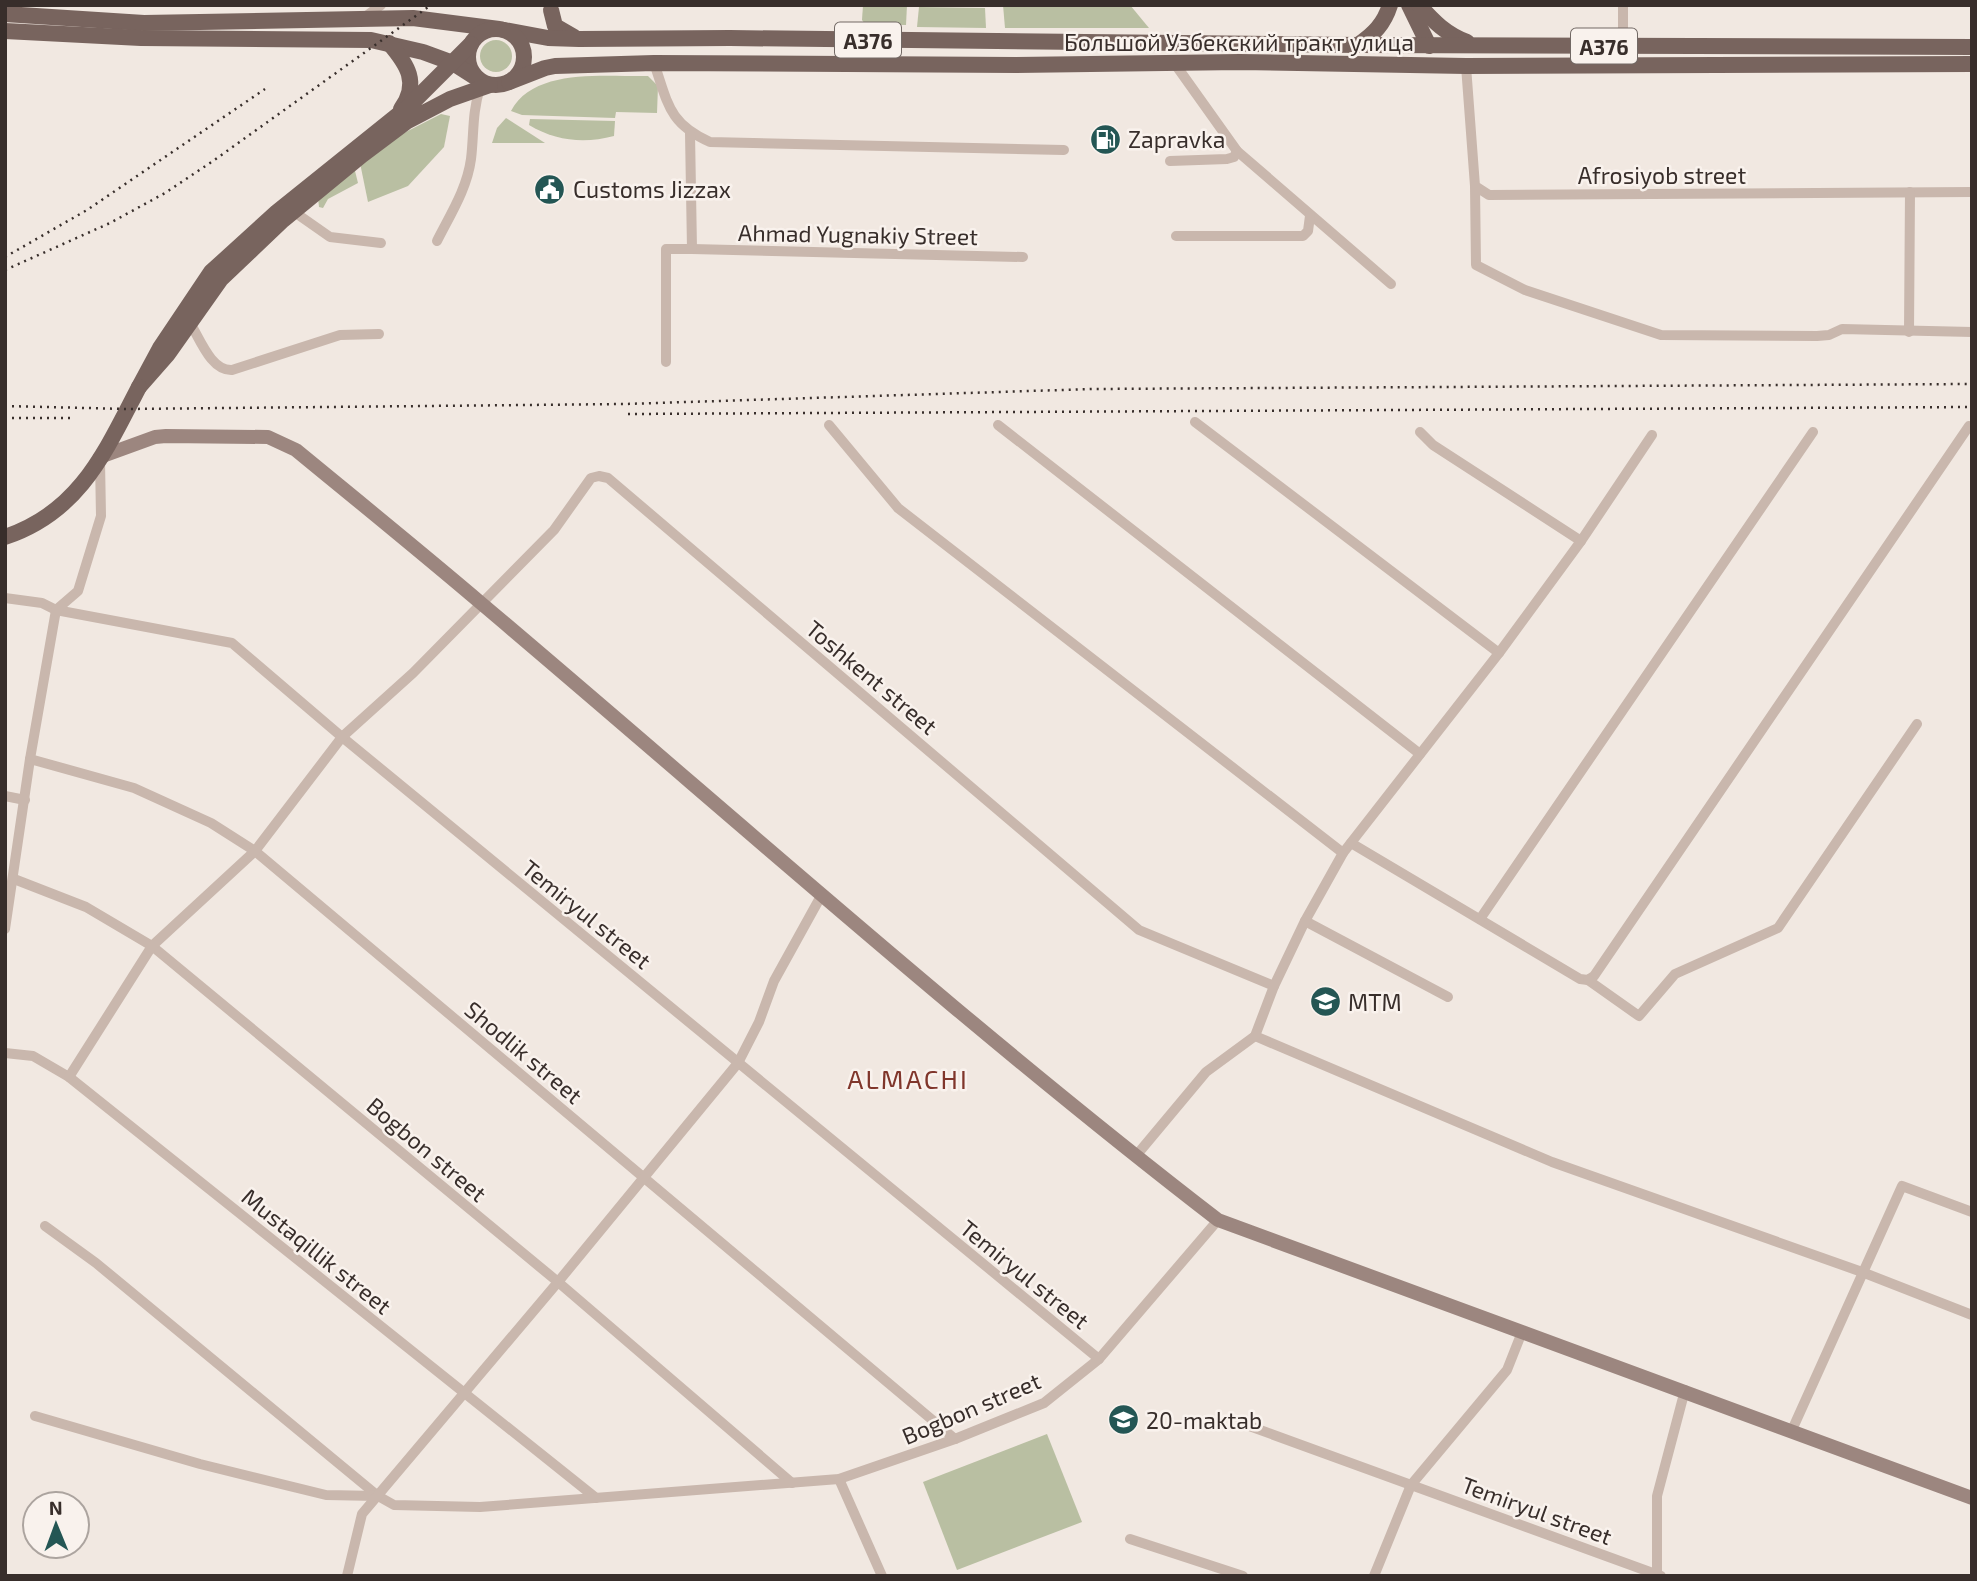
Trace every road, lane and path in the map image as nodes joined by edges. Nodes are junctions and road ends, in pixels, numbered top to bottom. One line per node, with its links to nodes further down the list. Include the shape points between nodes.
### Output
1 (382, 5): 8 (street)
2 (1390, 5): 14 (main road, via 1374,35)
3 (1409, 5): 15 (main road)
4 (1419, 5): 16 (main road, via 1450,35)
5 (1623, 5): 17 (street)
6 (551, 10): 11 (main road, via 557,29)
7 (5, 14): 8 (main road, Большой Узбекский тракт улица, via 145,23)
8 (364, 18): 9 (main road, Большой Узбекский тракт улица, via 413,18)
9 (499, 29): 11 (main road, Большой Узбекский тракт улица / A376); 13 (main road, via 486,30); 24 (main road, via 514,36 523,50 522,68)
10 (5, 31): 12 (main road)
11 (579, 39): 14 (main road, Большой Узбекский тракт улица / A376)
12 (389, 43): 19 (main road); 26 (main road, via 406,62 410,76 409,93)
13 (471, 44): 19 (main road); 25 (main road, via 469,67)
14 (1358, 46): 15 (main road, Большой Узбекский тракт улица / A376)
15 (1429, 46): 16 (main road, Большой Узбекский тракт улица / A376)
16 (1476, 46): 17 (main road, Большой Узбекский тракт улица / A376)
17 (1623, 46): 18 (main road, Большой Узбекский тракт улица / A376)
18 (1972, 47)
19 (453, 63): 25 (main road); 26 (main road)
20 (654, 63): 21 (main road, Большой Узбекский тракт улица); 24 (main road, Большой Узбекский тракт улица, via 555,66); 27 (street, via 671,113)
21 (1175, 64): 23 (main road, Большой Узбекский тракт улица); 29 (street)
22 (1972, 64): 23 (main road, Большой Узбекский тракт улица)
23 (1466, 66): 31 (street)
24 (509, 82): 25 (main road)
25 (483, 84): 34 (main road, via 407,122); 37 (street, via 474,108 470,161 461,193)
26 (396, 118): 34 (main road)
27 (690, 133): 28 (street, via 710,142); 39 (street)
28 (1064, 150)
29 (1237, 151): 30 (street, via 1227,159); 35 (street)
30 (1170, 161)
31 (1475, 187): 32 (street, Afrosiyob street, via 1489,195); 43 (street, via 1476,265 1525,290 1661,335)
32 (1910, 192): 33 (street, Afrosiyob street); 43 (street)
33 (1972, 192)
34 (289, 208): 38 (street, via 330,237); 42 (main road, via 221,279); 47 (main road, via 211,272)
35 (1310, 216): 36 (street, via 1304,236); 41 (street)
36 (1176, 236)
37 (437, 241)
38 (381, 243)
39 (692, 249): 40 (street, Ahmad Yugnakiy Street); 46 (street, via 666,249)
40 (1023, 257)
41 (1391, 284)
42 (190, 323): 45 (street, via 216,365 225,370 340,335); 47 (main road)
43 (1909, 332): 44 (street)
44 (1972, 332)
45 (379, 334)
46 (666, 362)
47 (139, 387): 55 (main road)
48 (1195, 422): 61 (street)
49 (830, 425): 70 (street, via 898,508)
50 (998, 425): 64 (street)
51 (1969, 426): 77 (street)
52 (1420, 432): 57 (street)
53 (1813, 432): 73 (street)
54 (1652, 435): 57 (street)
55 (100, 457): 56 (main road, via 83,484 57,511); 59 (street, via 155,437 268,437 296,450); 60 (street, via 101,516 78,591)
56 (5, 537)
57 (1581, 541): 61 (street)
58 (5, 598): 60 (street, Temiryul street, via 42,603)
59 (482, 604): 63 (street); 72 (street); 78 (street, Toshkent street, via 554,530 591,478 608,478 1139,930)
60 (56, 610): 63 (street, Temiryul street, via 232,643); 65 (street)
61 (1499, 653): 64 (street)
62 (1917, 724): 77 (street, via 1778,928 1675,974 1639,1016)
63 (342, 737): 69 (street); 82 (street, Temiryul street)
64 (1420, 754): 68 (street)
65 (30, 760): 67 (street); 69 (street, Shodlik street, via 134,788 212,824)
66 (5, 796): 67 (street)
67 (25, 800): 71 (street)
68 (1351, 844): 70 (street); 73 (street)
69 (255, 851): 76 (street); 85 (street, Shodlik street)
70 (1343, 853): 74 (street)
71 (14, 879): 75 (street); 76 (street, Bogbon street, via 86,907)
72 (821, 896): 82 (street, via 774,981); 84 (street)
73 (1480, 919): 77 (street)
74 (1305, 921): 78 (street); 79 (street)
75 (5, 929)
76 (152, 946): 83 (street); 90 (street, Bogbon street)
77 (1588, 980)
78 (1274, 986): 80 (street)
79 (1448, 996)
80 (1255, 1037): 84 (street, via 1206,1072); 89 (street, via 1552,1162)
81 (5, 1053): 83 (street, Mustaqillik street, via 33,1056)
82 (738, 1063): 85 (street); 93 (street, Temiryul street)
83 (69, 1077): 95 (street, Mustaqillik street)
84 (1135, 1157): 87 (street)
85 (644, 1178): 90 (street); 99 (street, Shodlik street)
86 (1972, 1212): 89 (street, via 1902,1186)
87 (1219, 1220): 92 (street); 93 (street, Bogbon street)
88 (45, 1226): 103 (street)
89 (1862, 1272): 91 (street); 98 (street)
90 (558, 1282): 95 (street); 101 (street, Bogbon street)
91 (1972, 1314)
92 (1522, 1332): 94 (street); 102 (street, via 1507,1370)
93 (1099, 1359): 99 (street, Bogbon street, via 1044,1403)
94 (1685, 1390): 98 (street); 107 (street, via 1657,1496)
95 (464, 1394): 103 (street); 104 (street, Mustaqillik street)
96 (35, 1416): 103 (street, via 326,1495)
97 (1241, 1423): 102 (street, Temiryul street)
98 (1792, 1430): 105 (street)
99 (955, 1439): 100 (street, Bogbon street)
100 (839, 1479): 101 (street, Bogbon street); 109 (street)
101 (792, 1483): 104 (street, Bogbon street)
102 (1411, 1485): 107 (street, Temiryul street); 111 (street)
103 (378, 1496): 104 (street, Bogbon street, via 394,1505 480,1507); 108 (street, via 362,1514)
104 (597, 1497)
105 (1972, 1498)
106 (1130, 1539): 110 (street)
107 (1659, 1575)
108 (348, 1576)
109 (882, 1576)
110 (1243, 1576)
111 (1374, 1576)

